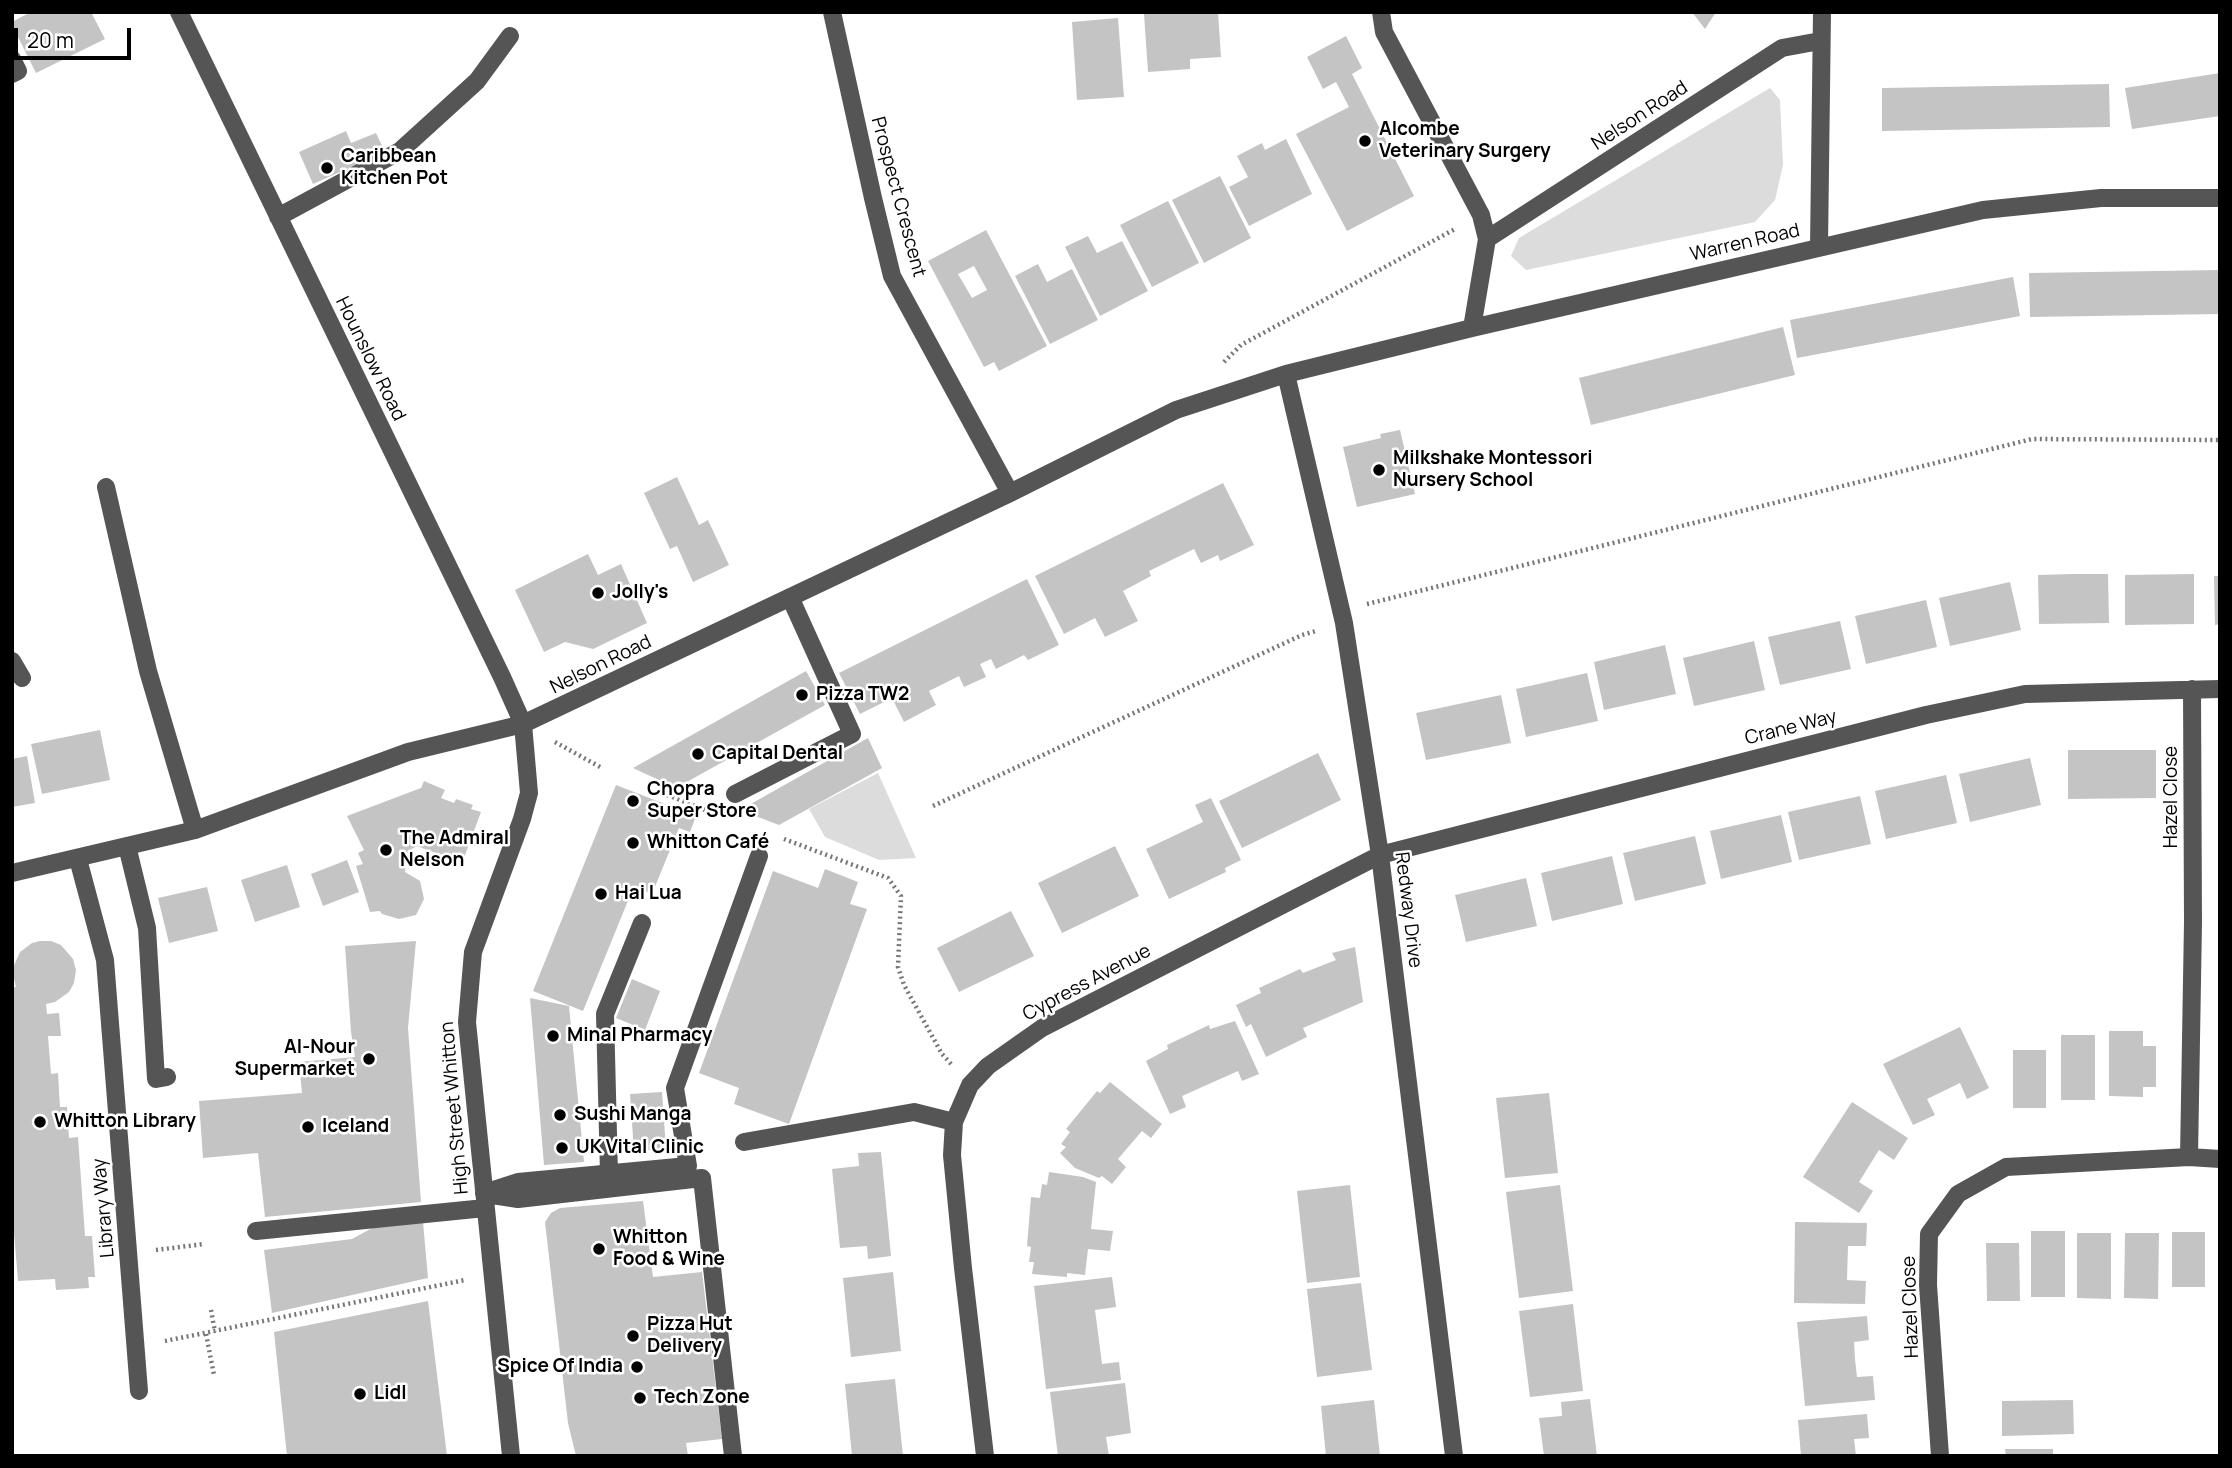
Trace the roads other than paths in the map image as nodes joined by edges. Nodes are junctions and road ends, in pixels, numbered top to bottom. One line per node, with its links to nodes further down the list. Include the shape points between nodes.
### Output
1 (178, 12): 10 (street, Hounslow Road)
2 (832, 12): 16 (street, Prospect Crescent, via 892,276)
3 (1381, 12): 11 (street, via 1384,32 1481,215)
4 (1822, 12): 6 (street)
5 (510, 36): 10 (street, via 477,81 400,151)
6 (1820, 41): 11 (street, Nelson Road, via 1782,48); 12 (street)
7 (12, 59): 8 (street, via 18,71)
8 (12, 74)
9 (2220, 198): 12 (street, Warren Road, via 2101,198 1983,210)
10 (278, 216): 22 (street, Hounslow Road)
11 (1487, 239): 13 (street)
12 (1819, 247): 13 (street, Warren Road)
13 (1472, 328): 14 (street, Warren Road)
14 (1286, 374): 16 (street, Nelson Road, via 1176,410); 26 (street, Redway Drive, via 1343,617)
15 (106, 487): 24 (street, via 148,670)
16 (1010, 493): 17 (street, Nelson Road)
17 (790, 597): 22 (street, Nelson Road); 23 (street, via 852,734)
18 (12, 661): 19 (street)
19 (22, 678)
20 (2193, 689): 21 (street, Crane Way); 26 (street, Crane Way, via 2025,694); 34 (street, Hazel Close)
21 (2220, 689)
22 (523, 724): 24 (street, Nelson Road, via 408,752); 37 (street, High Street Whitton, via 529,793 473,952 468,1008)
23 (735, 794)
24 (195, 830): 25 (street, Nelson Road)
25 (127, 846): 28 (street, Nelson Road); 31 (street, via 147,928 156,1079)
26 (1380, 855): 32 (street, Cypress Avenue, via 1042,1028 988,1066 970,1085); 43 (street, Redway Drive)
27 (759, 856): 36 (street, via 675,1088 688,1166)
28 (78, 859): 29 (street, Nelson Road); 39 (street, Library Way, via 105,960)
29 (12, 873)
30 (642, 923): 36 (street, via 605,1014)
31 (167, 1077)
32 (954, 1122): 33 (street, via 914,1112); 42 (street, Cypress Avenue, via 952,1155)
33 (744, 1142)
34 (2189, 1157): 35 (street, Hazel Close); 44 (street, Hazel Close, via 2006,1167 1958,1194 1929,1234 1928,1285)
35 (2220, 1158)
36 (609, 1174): 37 (street, via 518,1182)
37 (485, 1201): 38 (street); 40 (street, High Street Whitton); 41 (street, via 702,1178)
38 (256, 1231)
39 (139, 1391)
40 (511, 1456)
41 (733, 1456)
42 (985, 1456)
43 (1454, 1456)
44 (1940, 1456)

